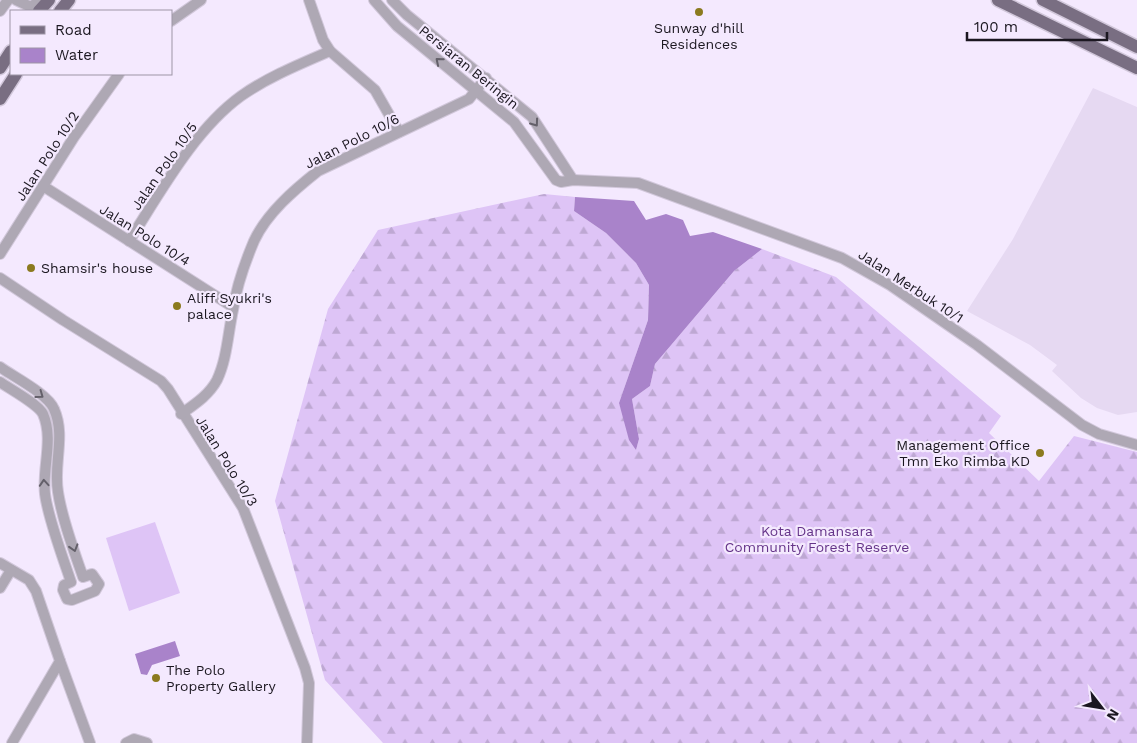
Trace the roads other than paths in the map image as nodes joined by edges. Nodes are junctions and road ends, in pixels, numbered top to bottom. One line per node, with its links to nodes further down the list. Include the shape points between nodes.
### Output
1 (8, 0): 14 (street)
2 (40, 0): 11 (street, via 31,7)
3 (49, 0): 12 (main road)
4 (69, 0): 13 (main road)
5 (201, 0): 15 (street)
6 (309, 0): 18 (street)
7 (374, 0): 25 (street, Persiaran Beringin, one-way to 7)
8 (392, 0): 24 (street, Persiaran Beringin)
9 (998, 0): 21 (main road)
10 (1043, 0): 17 (main road)
11 (21, 5)
12 (40, 10)
13 (61, 10)
14 (0, 11)
15 (172, 20)
16 (10, 45): 20 (street)
17 (1137, 47)
18 (330, 51): 27 (street, via 375,90); 31 (street, Jalan Polo 10/5, via 281,73 241,97 207,128 172,174)
19 (10, 53): 20 (main road)
20 (0, 68)
21 (1137, 68)
22 (15, 75): 26 (main road)
23 (118, 75): 30 (street, Jalan Polo 10/2)
24 (486, 78): 25 (street); 28 (street, Persiaran Beringin, one-way to 28, via 532,117)
25 (473, 96): 27 (street, Jalan Polo 10/6); 29 (street, Persiaran Beringin, via 514,122 556,180)
26 (0, 99)
27 (398, 132): 34 (street, Jalan Polo 10/6, via 318,171 277,209 254,241)
28 (573, 180): 29 (street, Jalan Merbuk 10/1); 39 (street, Jalan Merbuk 10/1, via 638,183 842,258 890,285 977,345 1082,426)
29 (561, 182)
30 (43, 186): 31 (street, Jalan Polo 10/4); 32 (street, Jalan Polo 10/2)
31 (129, 241): 34 (street, Jalan Polo 10/4)
32 (0, 254)
33 (0, 278): 38 (street, Jalan Polo 10/3, via 161,381)
34 (233, 307): 38 (street, Jalan Polo 10/6, via 223,364 216,381 204,397)
35 (0, 367): 36 (street)
36 (14, 376): 37 (street); 42 (street, one-way to 42, via 46,398 55,409 61,436 56,475 58,493)
37 (4, 385): 43 (street, one-way to 37, via 45,496 48,437 43,414)
38 (181, 414): 50 (street, Jalan Polo 10/3, via 243,508 305,668 309,683)
39 (1137, 445)
40 (0, 563): 41 (street)
41 (11, 570): 44 (street); 45 (street, via 28,580 36,591)
42 (83, 577): 43 (street); 43 (street, via 95,575 98,589 69,600 62,587)
43 (71, 582)
44 (0, 588)
45 (60, 661): 46 (street); 47 (street)
46 (12, 743)
47 (90, 743)
48 (126, 743): 49 (street, via 134,739)
49 (147, 743)
50 (307, 743)

